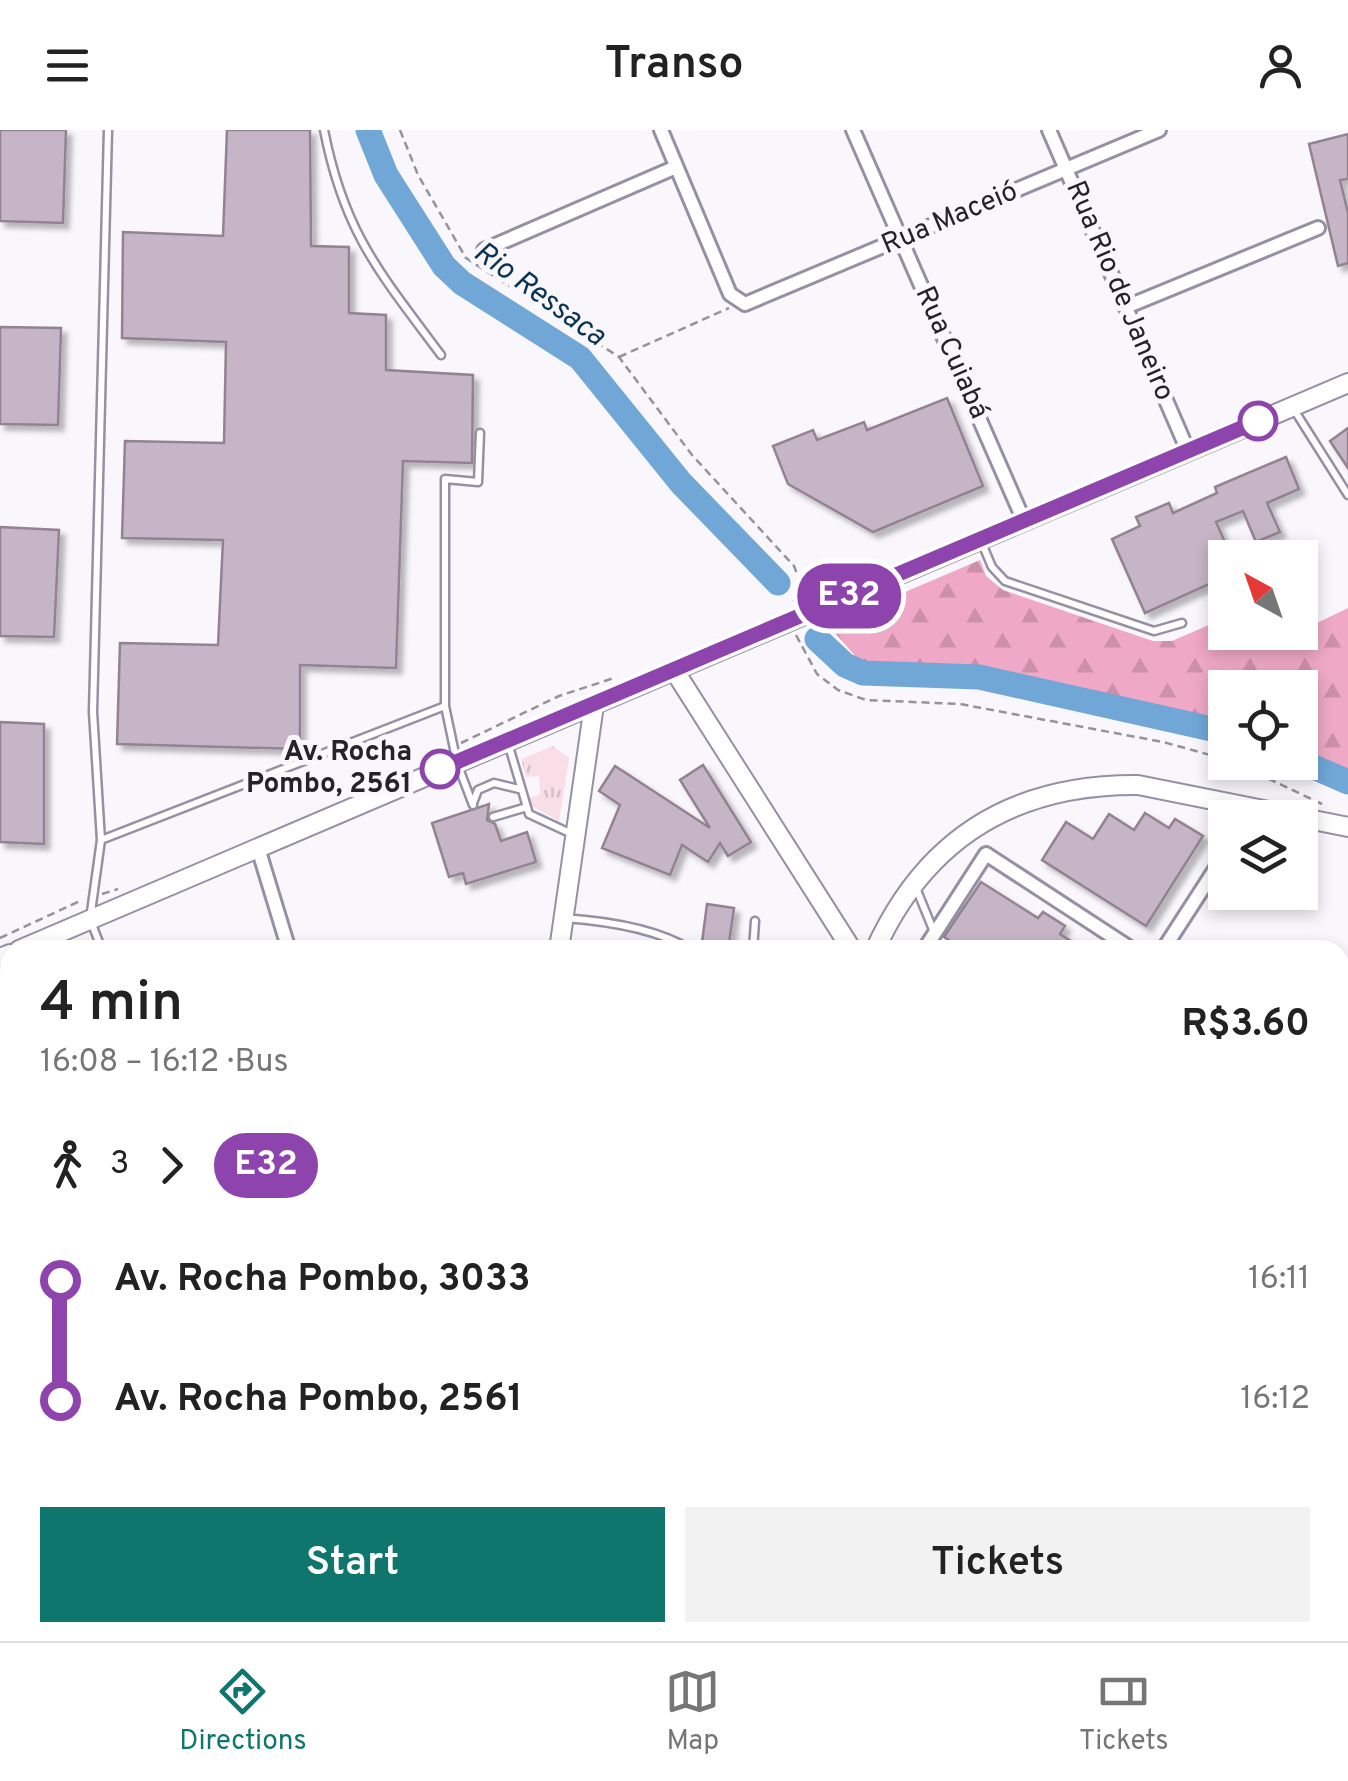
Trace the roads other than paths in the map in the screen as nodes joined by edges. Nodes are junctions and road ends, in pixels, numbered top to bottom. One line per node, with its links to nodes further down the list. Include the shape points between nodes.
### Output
1 (108, 130): 33 (lane, via 93,712)
2 (324, 130): 13 (lane, via 334,183 361,246)
3 (661, 130): 7 (street)
4 (853, 130): 10 (street, Rua Cuiabá)
5 (1050, 130): 8 (street, Rua Rio de Janeiro)
6 (1159, 130): 8 (street, Rua Maceió)
7 (676, 167): 10 (street, Rua Maceió, via 730,294 740,303); 11 (street)
8 (1066, 169): 10 (street, Rua Maceió); 12 (street, Rua Rio de Janeiro)
9 (1318, 228): 12 (street)
10 (901, 239): 19 (street, Rua Cuiabá)
11 (484, 250)
12 (1126, 307): 17 (street, Rua Rio de Janeiro)
13 (441, 355)
14 (1348, 383): 15 (main road)
15 (1293, 406): 17 (main road); 18 (lane)
16 (480, 432): 24 (lane, via 478,482 446,479)
17 (1188, 451): 19 (main road)
18 (1348, 495)
19 (1024, 521): 20 (main road)
20 (980, 540): 21 (lane, via 1005,582 1154,632); 22 (main road)
21 (1182, 622)
22 (674, 670): 23 (main road); 47 (main road)
23 (594, 705): 25 (main road); 32 (main road)
24 (446, 706): 26 (lane); 33 (lane)
25 (508, 741): 26 (main road); 27 (lane)
26 (455, 755): 27 (lane, via 474,807 478,790 494,784); 34 (main road)
27 (520, 790): 28 (lane)
28 (527, 807): 29 (lane); 32 (lane)
29 (493, 817)
30 (1336, 819): 31 (street); 36 (main road, via 1138,784 1068,788 978,826)
31 (1348, 835)
32 (575, 836): 37 (main road)
33 (100, 840): 38 (lane)
34 (258, 848): 38 (main road); 43 (street)
35 (1208, 880): 51 (street)
36 (914, 882): 40 (lane); 48 (main road)
37 (563, 918): 44 (main road); 45 (lane)
38 (90, 920): 41 (main road); 42 (lane)
39 (755, 922): 46 (lane)
40 (934, 934): 49 (street); 50 (street, via 986,854)
41 (42, 940)
42 (98, 940)
43 (286, 940)
44 (560, 940)
45 (665, 940)
46 (754, 940)
47 (846, 940)
48 (880, 940)
49 (930, 940)
50 (1118, 940)
51 (1169, 940)

